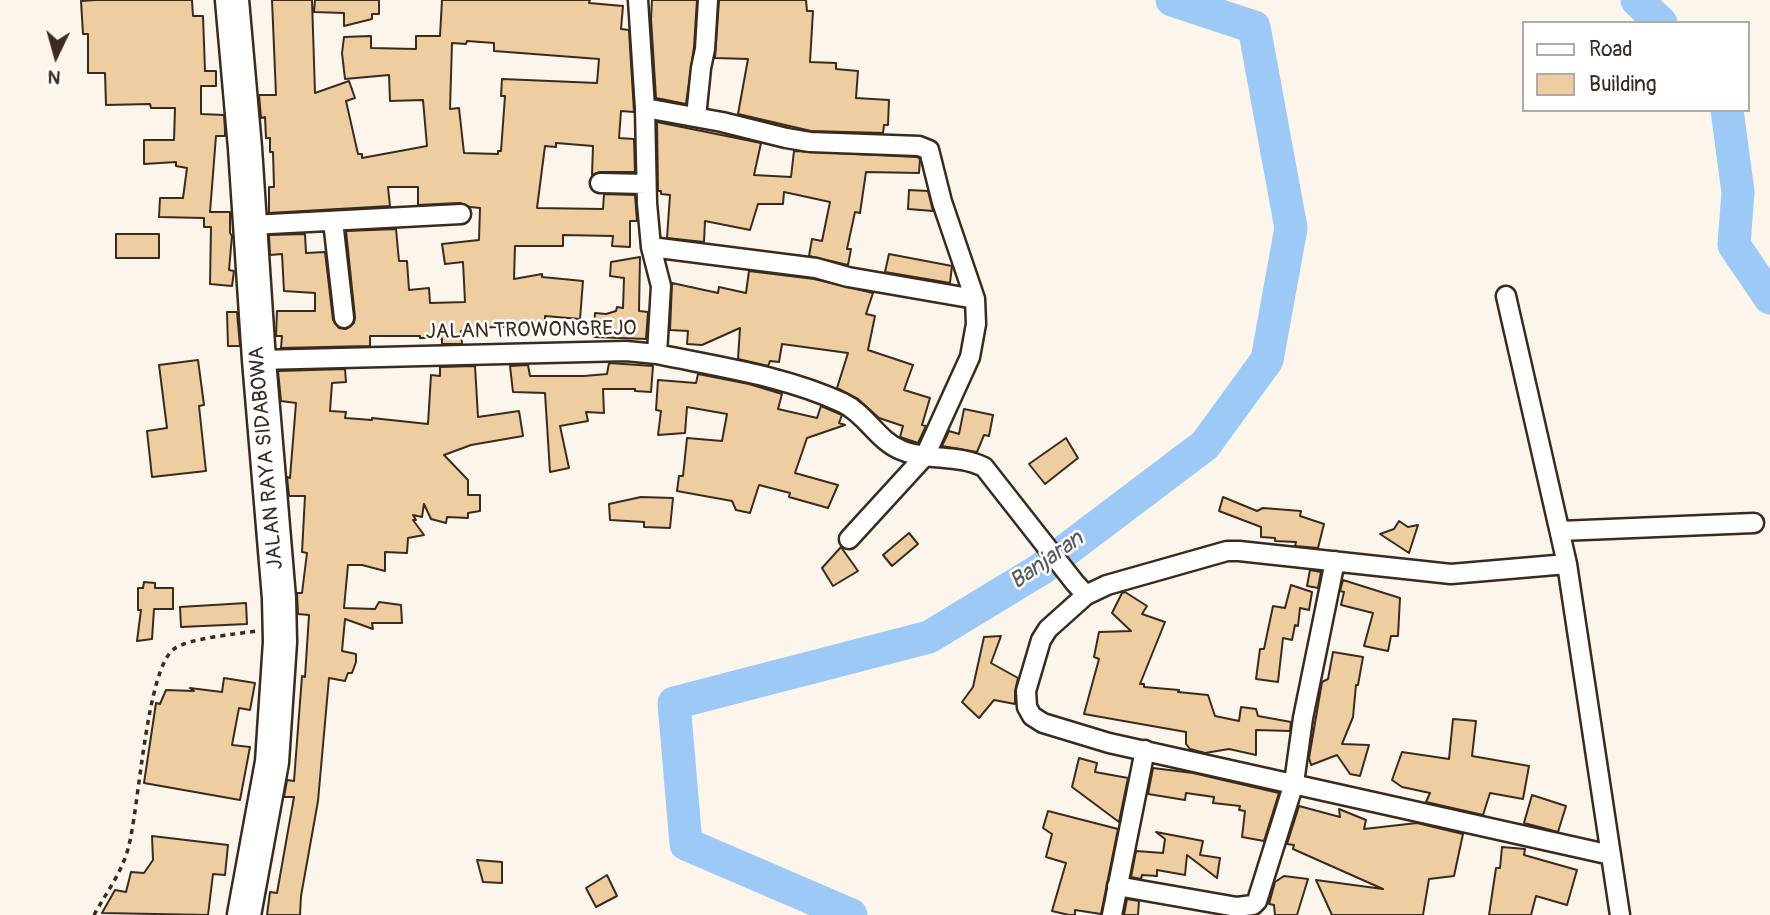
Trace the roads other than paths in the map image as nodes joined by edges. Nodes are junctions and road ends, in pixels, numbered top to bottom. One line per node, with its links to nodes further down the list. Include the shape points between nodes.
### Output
1 (232, 0): 10 (highway, JALAN RAYA SIDABOWA)
2 (638, 0): 4 (street, JALAN TROWONGREJO)
3 (708, 0): 5 (street)
4 (645, 108): 5 (street); 7 (street, JALAN TROWONGREJO)
5 (696, 117): 13 (street, via 810,142 929,150)
6 (600, 183): 7 (street)
7 (646, 184): 11 (street, JALAN TROWONGREJO)
8 (461, 214): 9 (street)
9 (333, 221): 10 (street); 14 (street)
10 (251, 225): 16 (highway, JALAN RAYA SIDABOWA)
11 (651, 247): 13 (street, via 816,268); 15 (street, JALAN TROWONGREJO, via 661,286)
12 (1506, 296): 19 (street)
13 (975, 299): 17 (street, via 970,357)
14 (344, 318)
15 (657, 354): 16 (street, JALAN TROWONGREJO); 17 (street, via 774,379 845,404 898,449)
16 (259, 360): 28 (highway, JALAN RAYA SIDABOWA, via 280,626 279,681 272,762)
17 (925, 456): 20 (street); 23 (street, via 961,459 984,467)
18 (1754, 523): 19 (street)
19 (1560, 531): 22 (street)
20 (849, 539)
21 (1335, 561): 22 (street, via 1451,574); 23 (street, via 1227,551); 25 (street)
22 (1567, 564): 26 (street)
23 (1080, 589): 24 (street, via 1041,640 1026,691 1027,707 1043,723)
24 (1145, 750): 25 (street); 27 (street)
25 (1294, 783): 26 (street); 27 (street, via 1262,893 1253,905 1237,907)
26 (1611, 855): 30 (street)
27 (1117, 886): 29 (street)
28 (244, 915)
29 (1112, 915)
30 (1620, 915)

